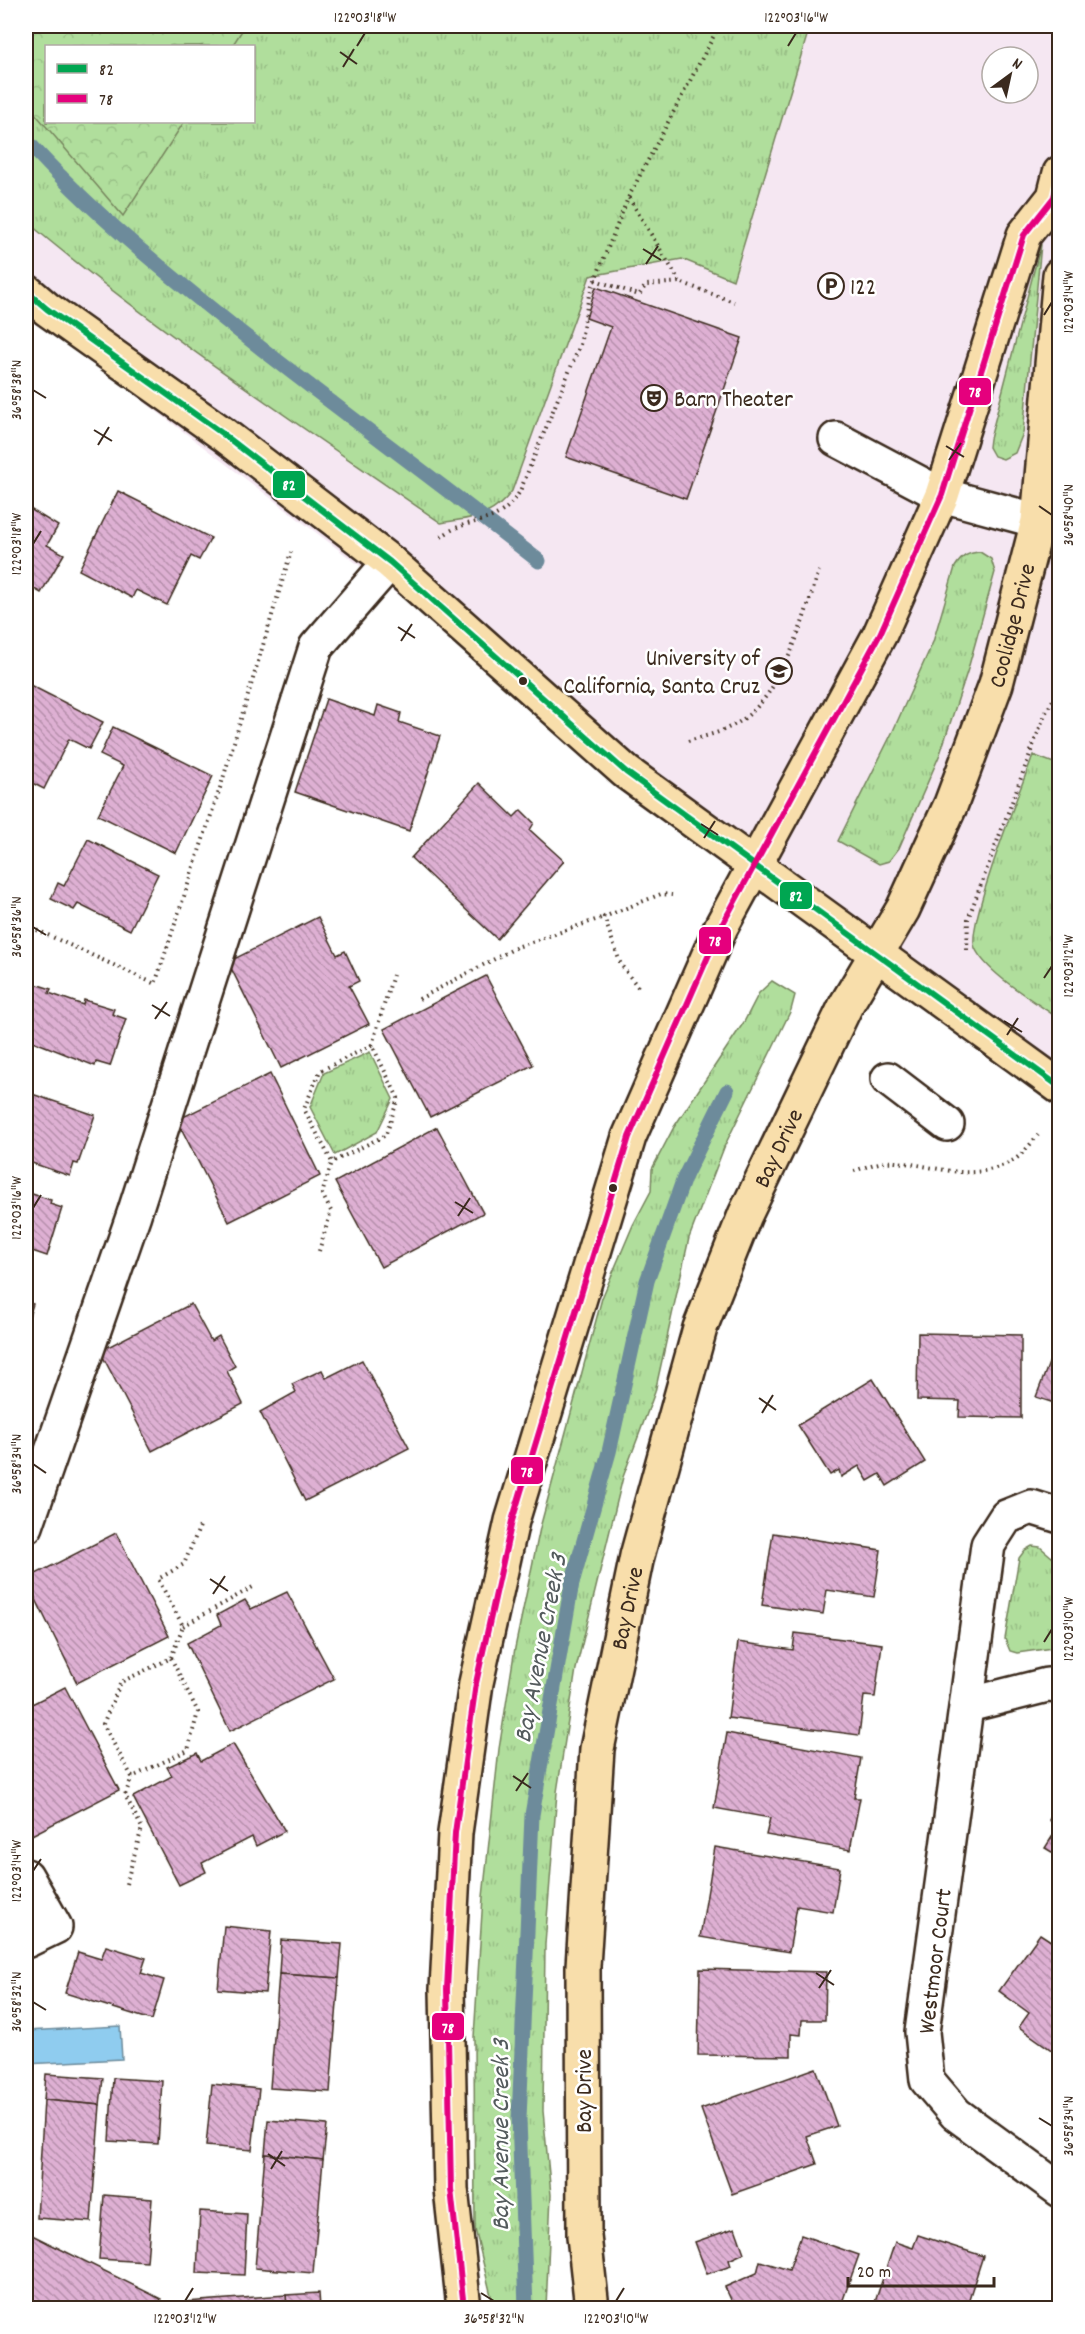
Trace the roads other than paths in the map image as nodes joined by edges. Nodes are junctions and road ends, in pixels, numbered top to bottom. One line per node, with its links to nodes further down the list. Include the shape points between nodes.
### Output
1 (1057, 185): 2 (main road); 6 (main road, via 1024,235)
2 (1059, 229)
3 (1059, 275): 7 (main road, Coolidge Drive)
4 (26, 291): 8 (main road)
5 (836, 439): 6 (street)
6 (942, 495): 7 (street); 9 (main road, via 880,634)
7 (1049, 526): 10 (main road, Coolidge Drive, via 951,804 903,909)
8 (390, 562): 9 (main road, via 626,772); 15 (street, via 316,647 134,1214)
9 (753, 866): 10 (main road); 21 (main road, via 721,927 629,1137 512,1521 476,1683 455,1833 447,1989 451,2189)
10 (877, 954): 12 (main road); 22 (main road, Bay Drive, via 846,1005 750,1205 700,1328 632,1579 597,1749 583,1966 584,2236)
11 (888, 1079): 13 (street)
12 (1059, 1087)
13 (946, 1124)
14 (1059, 1516): 17 (street, Westmoor Court, via 1031,1507 1006,1517 988,1545)
15 (26, 1526)
16 (1059, 1686): 17 (street, via 1047,1685)
17 (968, 1706): 20 (street, Westmoor Court, via 922,2032 927,2080 956,2114)
18 (26, 1876): 19 (street, via 55,1927)
19 (26, 1941)
20 (1059, 2190)
21 (464, 2308)
22 (592, 2308)

